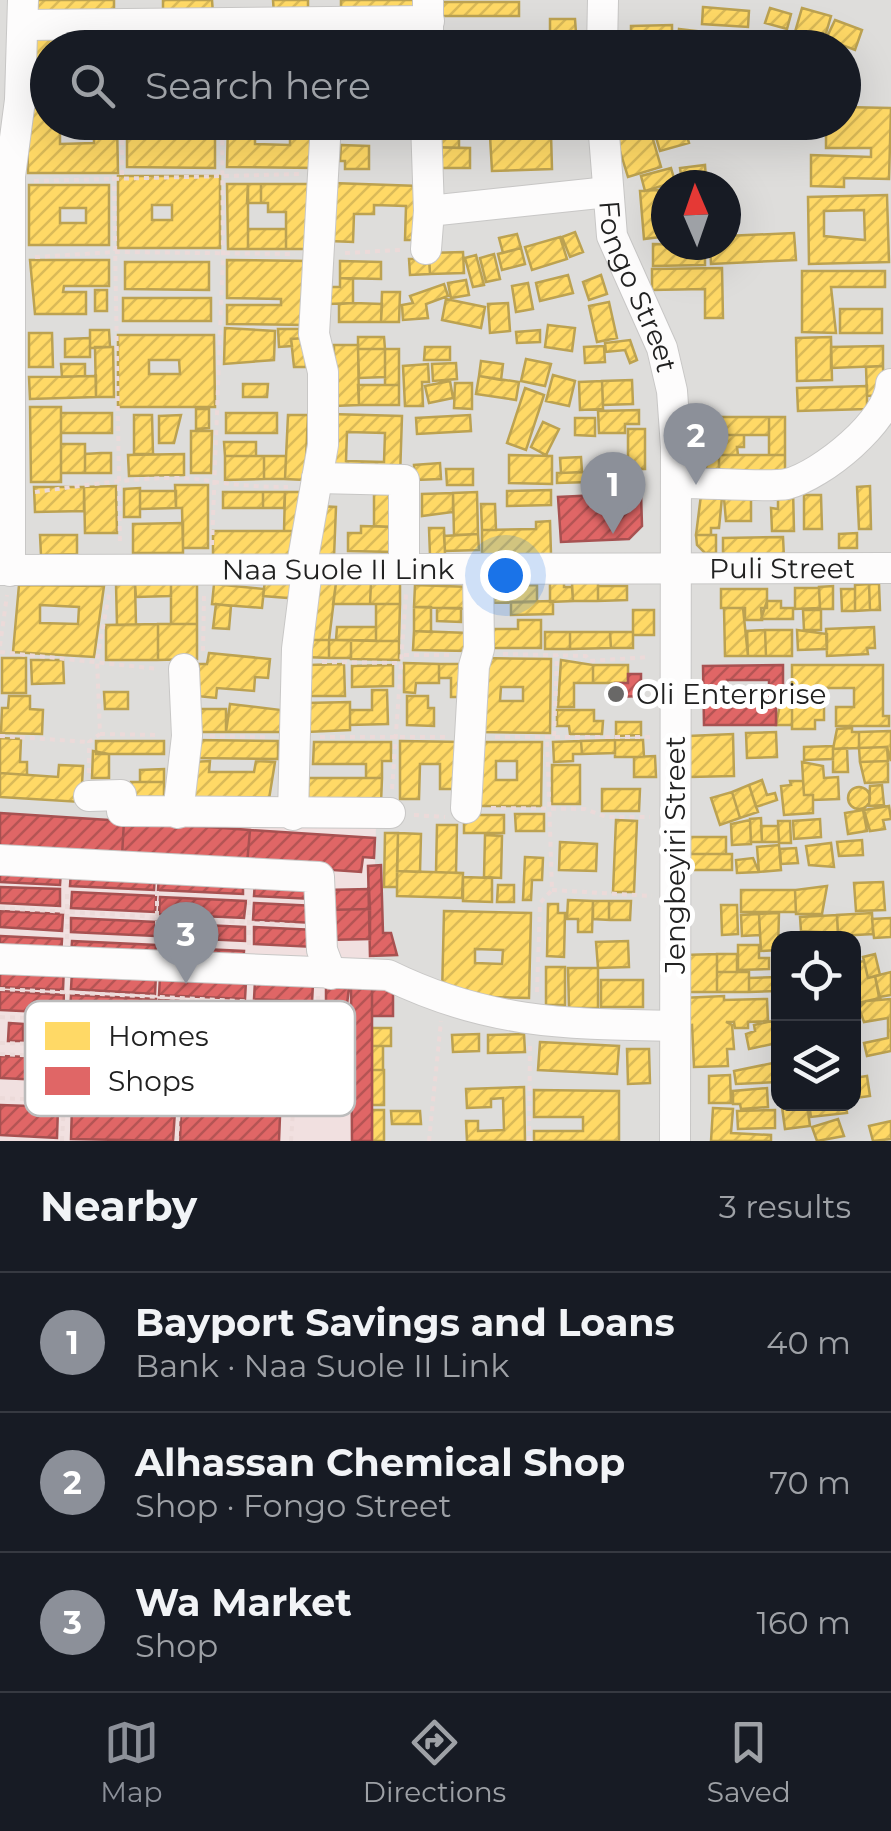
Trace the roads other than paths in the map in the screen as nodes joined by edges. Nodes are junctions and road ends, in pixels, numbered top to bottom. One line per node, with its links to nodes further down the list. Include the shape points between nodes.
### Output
1 (603, 0): 5 (street)
2 (23, 12): 3 (street); 19 (street, via 10,182)
3 (321, 23): 4 (street)
4 (428, 23)
5 (602, 30)
6 (325, 140): 13 (street, via 314,334 323,372)
7 (427, 140): 10 (street)
8 (604, 140): 9 (street, Fongo Street)
9 (608, 192): 10 (street); 14 (street, Fongo Street, via 612,236 662,348 672,391)
10 (429, 210): 11 (street)
11 (426, 249)
12 (891, 384): 14 (street, via 890,398 870,428 786,484)
13 (316, 483): 17 (street, via 404,480); 20 (street)
14 (676, 483): 15 (street, Fongo Street)
15 (675, 568): 16 (street, Puli Street); 18 (street, Naa Suole II Link); 30 (street, Jengbeyiri Street)
16 (891, 568)
17 (406, 569): 18 (street, Naa Suole II Link); 20 (street, Naa Suole II Link)
18 (478, 569): 23 (street)
19 (5, 570): 20 (street, Naa Suole II Link)
20 (304, 570): 26 (street)
21 (184, 669): 24 (street, via 187,736)
22 (89, 796): 24 (street, via 121,795 122,811)
23 (466, 808)
24 (178, 813): 26 (street)
25 (390, 813): 26 (street)
26 (293, 815)
27 (0, 860): 29 (street, via 319,877)
28 (0, 959): 29 (street)
29 (323, 985): 30 (street, via 388,975 442,1002 530,1019)
30 (675, 1026): 31 (street, Jengbeyiri Street)
31 (675, 1141)

